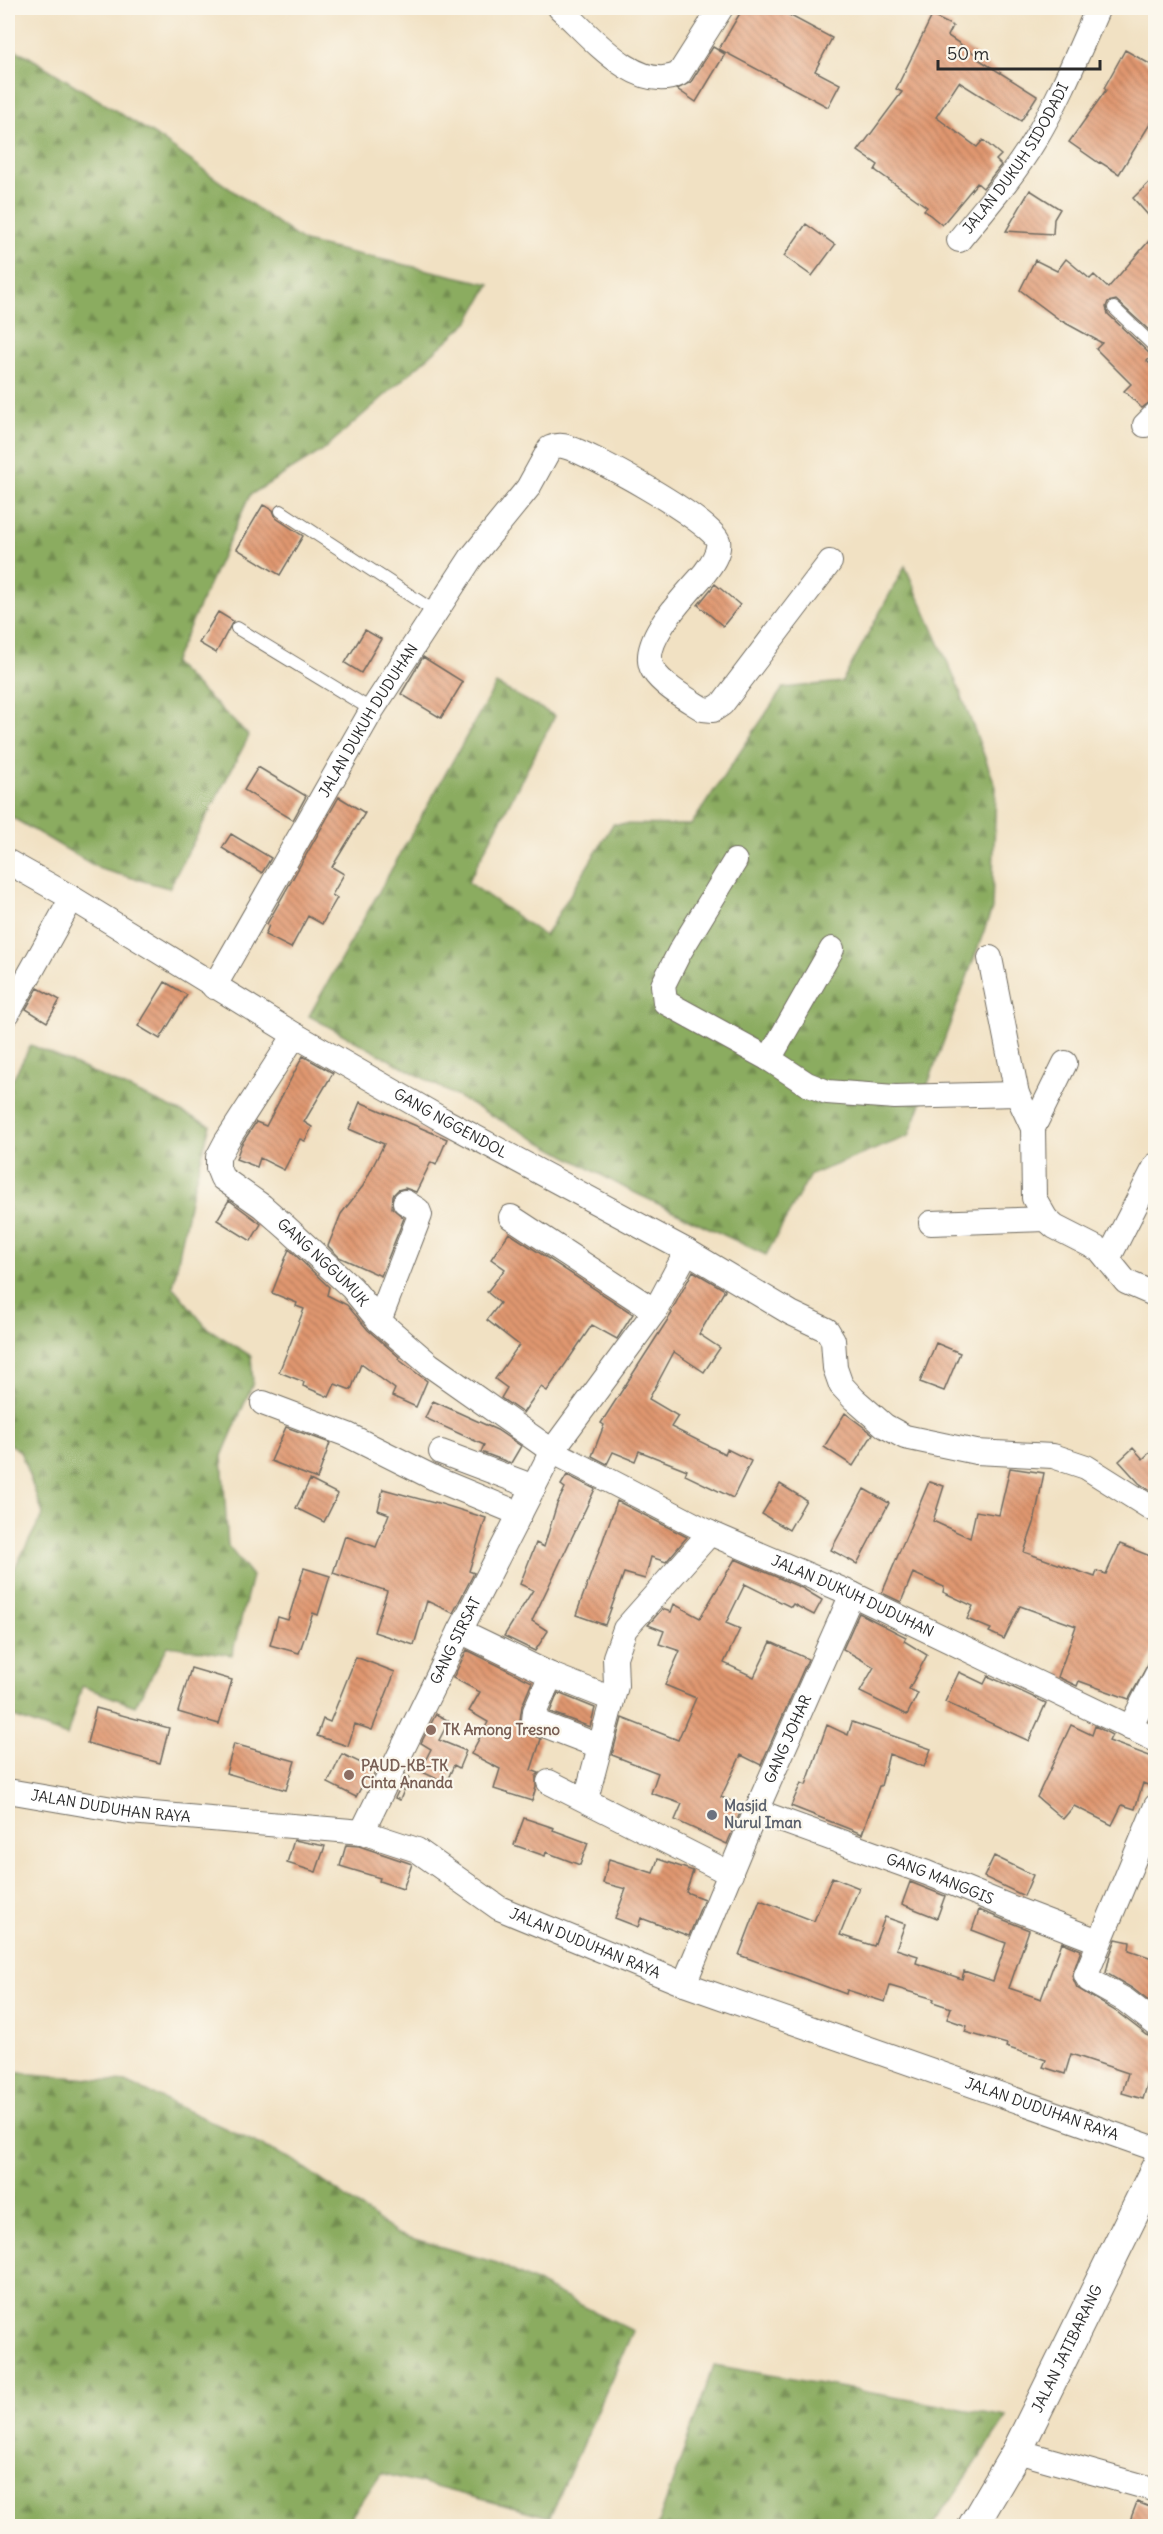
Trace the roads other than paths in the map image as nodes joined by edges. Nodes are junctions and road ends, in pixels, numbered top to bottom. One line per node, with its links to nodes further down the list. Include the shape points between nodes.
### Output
1 (560, 8): 2 (street, via 626,68 668,80 679,74)
2 (722, 8)
3 (1098, 8): 4 (street, JALAN DUKUH SIDODADI, via 1033,143)
4 (959, 240)
5 (1114, 308): 6 (lane)
6 (1155, 348)
7 (281, 511): 9 (lane)
8 (830, 562): 9 (street, JALAN DUKUH DUDUHAN, via 722,704 708,711 654,672 649,656 655,637 715,558 718,541 714,533 655,492 562,445 550,448 516,504)
9 (434, 611): 11 (street, JALAN DUKUH DUDUHAN)
10 (237, 628): 11 (lane)
11 (372, 710): 17 (street, JALAN DUKUH DUDUHAN)
12 (735, 861): 20 (street, via 667,977 663,986 665,1002)
13 (10, 862): 14 (street, GANG NGGENDOL)
14 (72, 898): 17 (street, GANG NGGENDOL); 18 (street)
15 (832, 949): 20 (street)
16 (990, 958): 22 (street)
17 (214, 987): 19 (street, GANG NGGENDOL)
18 (8, 1012)
19 (295, 1035): 29 (street, GANG NGGENDOL, via 443,1120); 33 (street, GANG NGGUMUK, via 225,1142 218,1168 222,1178 262,1206 352,1288)
20 (769, 1059): 22 (street, via 827,1092 895,1097)
21 (1065, 1063): 23 (street)
22 (1017, 1094): 23 (street)
23 (1033, 1128): 27 (street, via 1034,1198)
24 (1155, 1165): 30 (street)
25 (405, 1202): 33 (street, via 420,1215)
26 (511, 1217): 32 (street)
27 (1046, 1219): 28 (street); 30 (street, via 1100,1250)
28 (931, 1223)
29 (687, 1251): 32 (street); 38 (street, GANG NGGENDOL, via 827,1330 833,1340 841,1385 885,1426 905,1437 976,1452 1053,1456 1086,1467)
30 (1108, 1259): 31 (street, via 1126,1282)
31 (1155, 1295)
32 (655, 1311): 35 (street)
33 (379, 1321): 35 (street, GANG NGGUMUK, via 430,1365)
34 (263, 1403): 39 (street, via 348,1435 438,1480)
35 (552, 1451): 37 (street, GANG SIRSAT); 40 (street, JALAN DUKUH DUDUHAN)
36 (441, 1452): 37 (street)
37 (534, 1487): 39 (street, GANG SIRSAT)
38 (1155, 1511)
39 (520, 1514): 42 (street, GANG SIRSAT)
40 (710, 1533): 41 (street, JALAN DUKUH DUDUHAN); 45 (street, via 625,1629 615,1657 616,1686)
41 (852, 1594): 46 (street, JALAN DUKUH DUDUHAN); 53 (street, GANG JOHAR)
42 (460, 1631): 43 (street); 54 (street, GANG SIRSAT)
43 (551, 1675): 45 (street); 48 (street, via 534,1721)
44 (1155, 1676): 46 (street)
45 (612, 1699): 48 (street)
46 (1130, 1728): 47 (street, JALAN DUKUH DUDUHAN)
47 (1155, 1740)
48 (599, 1746): 51 (street)
49 (549, 1782): 51 (street)
50 (8, 1791): 54 (street, JALAN DUDUHAN RAYA, via 130,1812)
51 (586, 1799): 55 (street)
52 (1155, 1806): 56 (street)
53 (756, 1811): 55 (street, GANG JOHAR); 56 (street, GANG MANGGIS, via 927,1872)
54 (362, 1832): 57 (street, JALAN DUDUHAN RAYA, via 417,1850 499,1908)
55 (731, 1874): 57 (street, GANG JOHAR)
56 (1098, 1941): 58 (street, via 1086,1978 1125,2000)
57 (684, 1984): 59 (street, JALAN DUDUHAN RAYA)
58 (1155, 2024)
59 (1155, 2149)
60 (1155, 2169): 61 (street, JALAN JATIBARANG)
61 (1017, 2451): 62 (street); 63 (street, JALAN JATIBARANG)
62 (1155, 2490)
63 (974, 2526)

